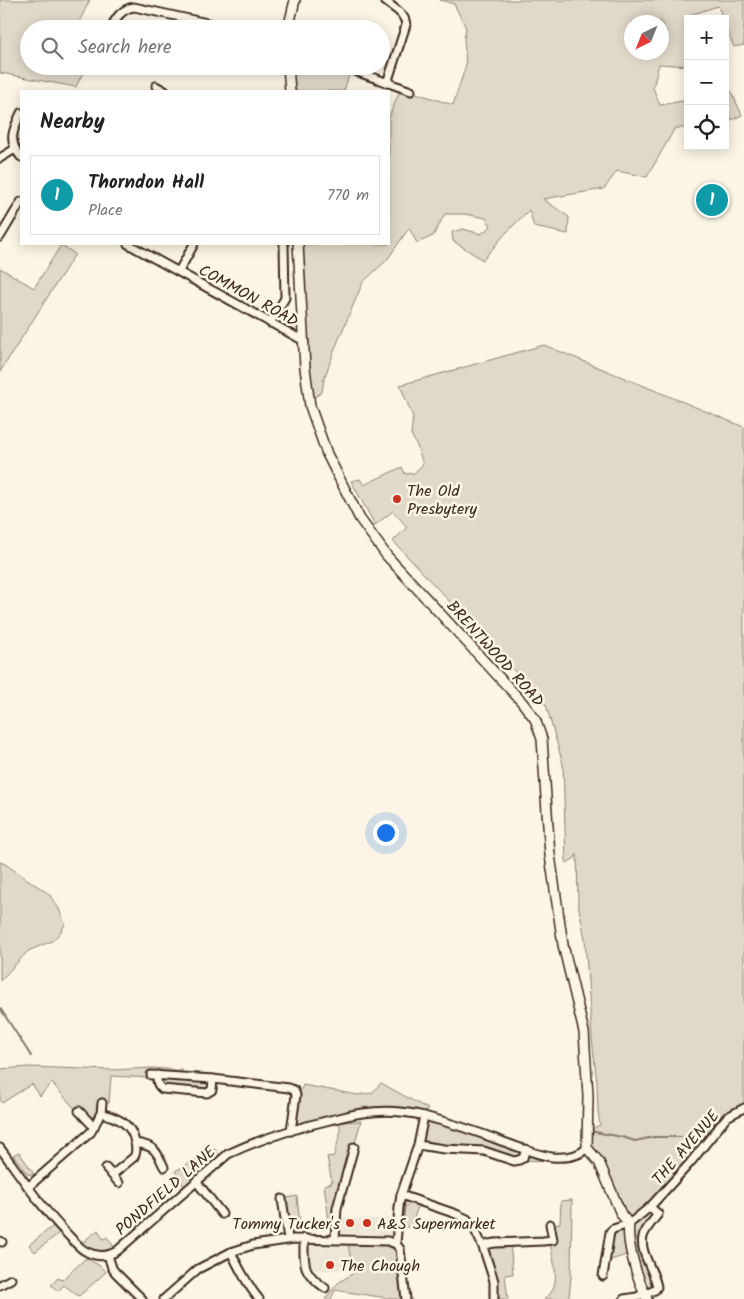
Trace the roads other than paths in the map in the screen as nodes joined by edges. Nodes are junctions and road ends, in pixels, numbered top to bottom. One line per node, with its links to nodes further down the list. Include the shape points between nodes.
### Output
1 (127, 0): 4 (street)
2 (295, 0): 7 (main road)
3 (384, 0): 8 (street, via 406,19)
4 (127, 8): 5 (street); 6 (street)
5 (115, 20)
6 (194, 20)
7 (290, 20)
8 (390, 74)
9 (289, 75): 15 (main road)
10 (365, 75): 12 (street)
11 (390, 75): 12 (street)
12 (387, 83): 16 (street)
13 (156, 86): 14 (street)
14 (163, 90)
15 (290, 90)
16 (410, 91)
17 (20, 115): 18 (street, via 13,132)
18 (15, 149): 19 (street); 20 (street)
19 (20, 156)
20 (0, 158)
21 (20, 204): 22 (street)
22 (0, 237)
23 (130, 245): 27 (street, COMMON ROAD)
24 (193, 245): 27 (street)
25 (284, 245): 28 (street, via 285,298)
26 (298, 245): 29 (main road, BRENTWOOD ROAD)
27 (179, 271): 28 (street, COMMON ROAD)
28 (270, 323): 29 (street, COMMON ROAD)
29 (304, 341): 42 (main road, BRENTWOOD ROAD, via 310,406 328,454 360,519 387,556 535,719 542,739 550,856 563,945 584,1032)
30 (213, 1079): 30 (street, via 212,1090 206,1093 162,1089 155,1075); 37 (street, via 289,1088 297,1092)
31 (102, 1103): 34 (street)
32 (744, 1108): 52 (street, THE AVENUE, via 728,1117)
33 (79, 1111): 36 (street)
34 (101, 1113): 36 (street); 38 (street, via 126,1124)
35 (424, 1116): 37 (street, PONDFIELD LANE, via 389,1111 362,1113); 39 (street); 43 (street, PONDFIELD LANE)
36 (94, 1127): 49 (street)
37 (290, 1131): 47 (street, PONDFIELD LANE, via 228,1154)
38 (135, 1143): 44 (street, via 153,1148); 46 (street, via 134,1157)
39 (418, 1146): 43 (street, via 484,1151 514,1161 523,1158); 50 (street)
40 (354, 1147): 58 (street, via 337,1208)
41 (0, 1148): 49 (street, PONDFIELD LANE)
42 (587, 1148): 43 (street, PONDFIELD LANE, via 568,1157 551,1157); 55 (main road, via 599,1162 620,1214)
43 (526, 1149)
44 (164, 1167)
45 (106, 1168): 46 (street)
46 (112, 1175): 48 (street)
47 (196, 1181): 53 (street); 62 (street, PONDFIELD LANE)
48 (119, 1183)
49 (28, 1187): 62 (street, PONDFIELD LANE, via 83,1250 96,1256)
50 (402, 1195): 59 (street); 60 (street, via 467,1219)
51 (282, 1198): 57 (street)
52 (650, 1207): 55 (street, THE AVENUE); 67 (street, THE AVENUE, via 658,1214 647,1229 642,1246 657,1287)
53 (222, 1214)
54 (550, 1224): 60 (street, via 553,1240 495,1243)
55 (629, 1224): 63 (street, THE AVENUE, via 610,1232); 67 (main road, via 635,1268)
56 (304, 1238): 57 (street); 58 (street); 66 (street, via 305,1267 314,1281)
57 (288, 1239): 61 (street)
58 (335, 1239): 59 (street)
59 (396, 1244): 71 (street, via 400,1249)
60 (483, 1247): 72 (street, via 494,1281)
61 (232, 1252): 69 (street, via 198,1269); 70 (street)
62 (108, 1255): 68 (street, via 114,1272)
63 (603, 1276)
64 (11, 1279): 65 (street)
65 (0, 1285)
66 (325, 1288)
67 (646, 1295): 73 (street)
68 (142, 1299)
69 (164, 1299)
70 (259, 1299)
71 (406, 1299)
72 (494, 1299)
73 (624, 1299)

